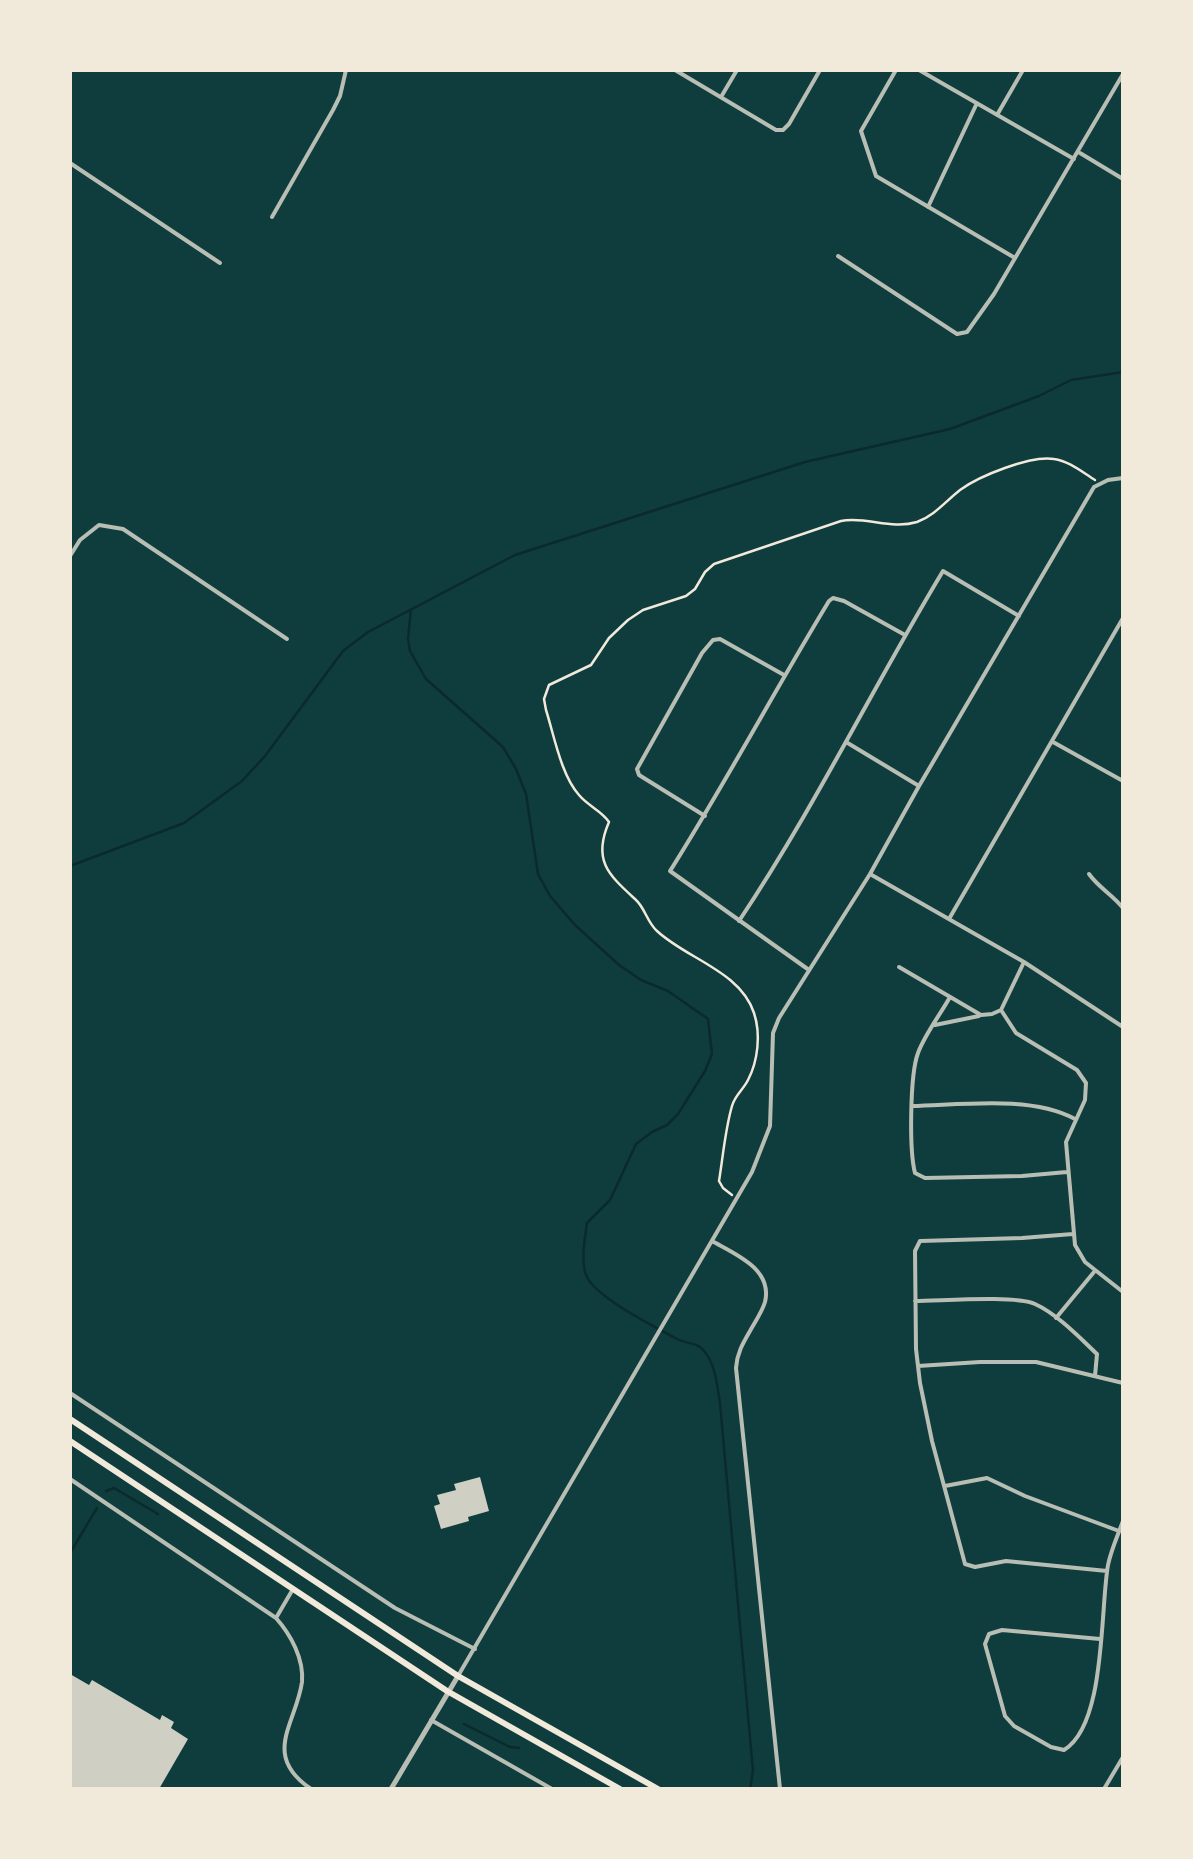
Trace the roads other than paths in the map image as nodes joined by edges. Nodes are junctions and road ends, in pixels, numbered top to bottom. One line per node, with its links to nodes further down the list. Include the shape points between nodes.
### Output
1 (346, 70): 17 (street, via 334,110)
2 (674, 70): 9 (street)
3 (737, 70): 9 (street)
4 (820, 70): 9 (street, via 783,132)
5 (896, 70): 16 (street, via 862,131 876,176)
6 (919, 70): 10 (street)
7 (1023, 70): 11 (street)
8 (1123, 74): 12 (street)
9 (721, 98)
10 (976, 103): 11 (street); 16 (street)
11 (997, 115): 13 (street)
12 (1078, 152): 13 (street); 15 (street)
13 (1074, 160): 19 (street)
14 (70, 162): 20 (street)
15 (1123, 179)
16 (928, 208): 19 (street)
17 (272, 217)
18 (838, 256): 19 (street, via 957,334 970,329)
19 (1015, 258)
20 (220, 263)
21 (1123, 478): 23 (street, via 1094,487)
22 (70, 556): 26 (street, via 99,524 122,529)
23 (1019, 616): 25 (street, via 944,572); 31 (street)
24 (1123, 618): 28 (street)
25 (905, 635): 27 (street, via 833,598); 29 (street)
26 (287, 639)
27 (784, 675): 32 (street); 32 (street, via 720,638 702,653 672,704 638,775)
28 (1051, 740): 30 (street); 36 (street)
29 (845, 742): 31 (street); 37 (street)
30 (1123, 781)
31 (919, 786): 33 (street)
32 (705, 816): 37 (street, via 670,871)
33 (870, 874): 36 (street); 40 (street)
34 (1089, 874): 35 (street)
35 (1123, 908)
36 (949, 920): 38 (street)
37 (739, 921): 40 (street)
38 (1024, 962): 42 (street); 45 (street)
39 (900, 967): 41 (street)
40 (809, 970): 52 (street, via 774,1033 770,1126)
41 (950, 997): 43 (street); 44 (street)
42 (1001, 1010): 43 (street); 47 (street, via 1016,1033 1077,1070)
43 (981, 1015): 44 (street)
44 (935, 1024): 48 (street, via 914,1065)
45 (1123, 1027)
46 (1094, 1082): 47 (street)
47 (1086, 1083): 49 (street)
48 (912, 1106): 49 (street, via 1011,1104); 50 (street, via 913,1167 920,1176)
49 (1076, 1120): 50 (street, via 1066,1142)
50 (1068, 1172): 51 (street)
51 (1073, 1234): 53 (street, via 1076,1251); 55 (street, via 920,1241 914,1251)
52 (712, 1241): 71 (street); 81 (street, via 756,1269 766,1292 736,1368)
53 (1096, 1270): 54 (street); 56 (street)
54 (1123, 1292)
55 (915, 1301): 56 (street, via 1026,1301); 57 (street)
56 (1056, 1318): 58 (street, via 1097,1354)
57 (918, 1366): 58 (street, via 1036,1362); 64 (street)
58 (1094, 1376): 59 (street)
59 (1123, 1383)
60 (70, 1393): 71 (street, via 394,1608)
61 (70, 1419): 72 (highway)
62 (70, 1441): 68 (highway)
63 (70, 1479): 69 (street)
64 (945, 1486): 66 (street, via 987,1478); 67 (street, via 969,1566 1006,1561)
65 (1123, 1522): 66 (street)
66 (1120, 1531): 67 (street)
67 (1108, 1571): 70 (street)
68 (293, 1589): 69 (street); 73 (highway)
69 (276, 1618): 76 (street, via 300,1660 302,1682 285,1755)
70 (1100, 1639): 70 (street, via 990,1634 986,1644 1009,1721 1050,1747 1070,1746 1094,1702)
71 (475, 1649): 72 (street)
72 (458, 1676): 73 (street); 80 (highway)
73 (447, 1692): 74 (street); 79 (highway)
74 (431, 1720): 77 (street); 78 (street)
75 (1123, 1757): 82 (street)
76 (311, 1789)
77 (392, 1789)
78 (552, 1789)
79 (620, 1789)
80 (658, 1789)
81 (780, 1789)
82 (1104, 1789)

